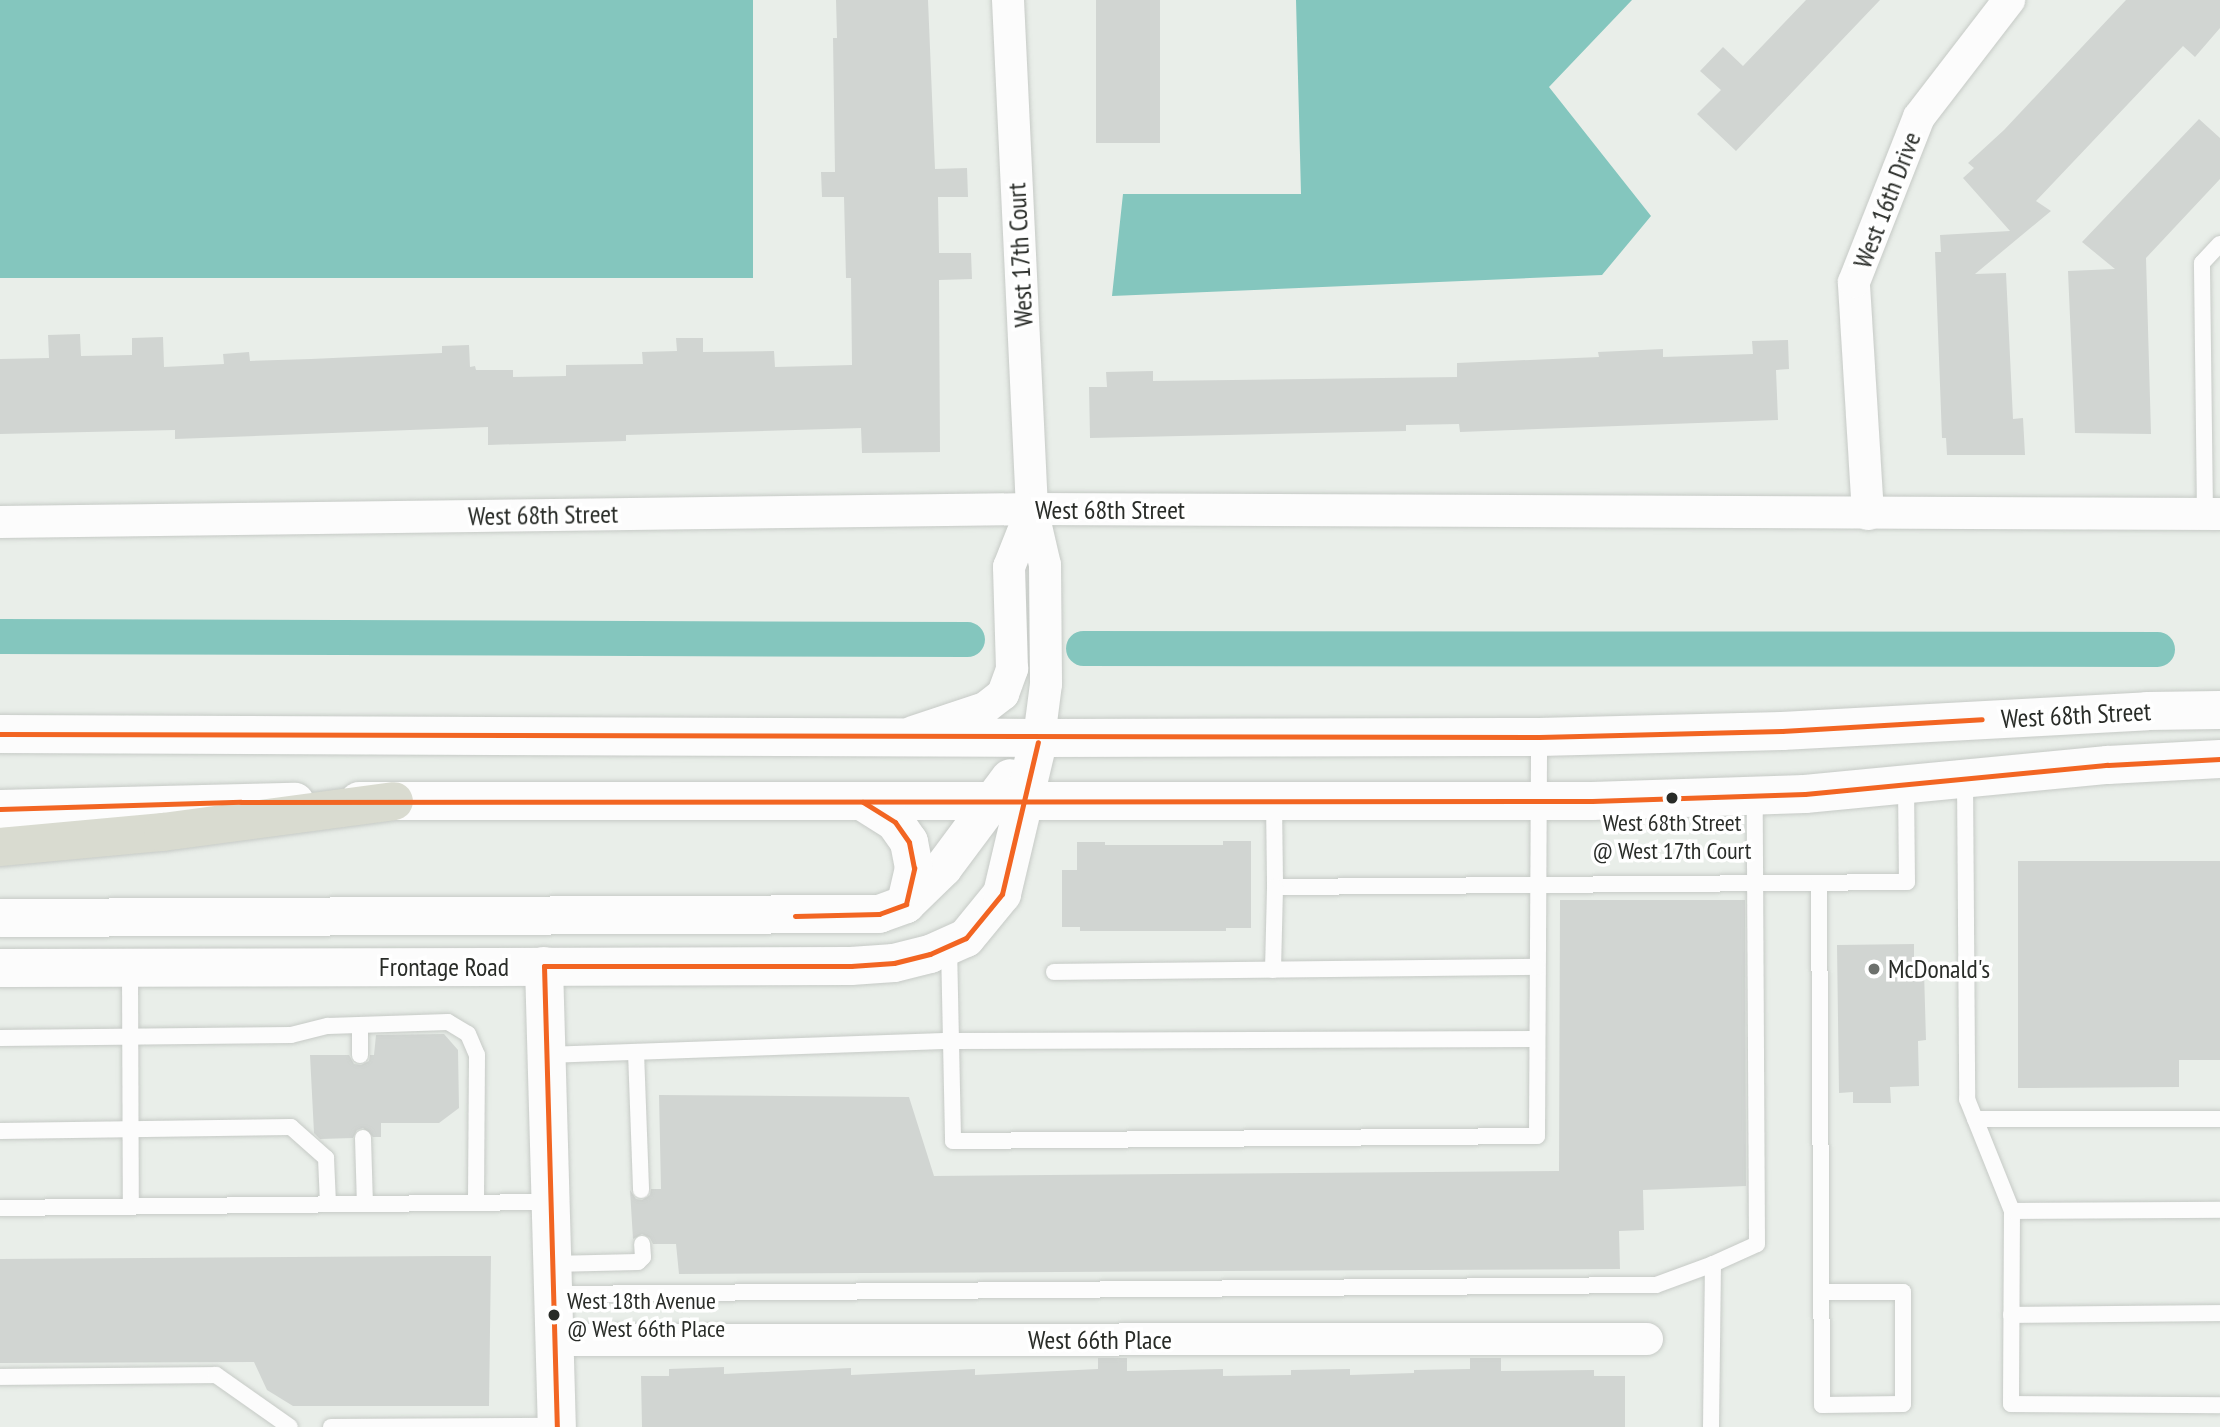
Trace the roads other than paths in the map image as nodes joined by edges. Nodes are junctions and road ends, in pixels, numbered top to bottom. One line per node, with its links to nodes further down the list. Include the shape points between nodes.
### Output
1 (1008, 0): 4 (street, West 17th Court)
2 (2009, 0): 5 (street, West 16th Drive, via 1919,117 1854,282)
3 (2220, 244): 6 (lane, via 2202,263)
4 (1032, 509): 5 (street, West 68th Street); 7 (street, West 68th Street); 11 (street, West 17th Court, via 1009,567 1012,669 1003,694 985,708); 12 (street, West 17th Court, via 1045,565 1046,684)
5 (1868, 514): 6 (street, West 68th Street)
6 (2213, 514)
7 (0, 522)
8 (2220, 710): 10 (main road, West 68th Street, via 1782,731)
9 (0, 734): 11 (main road, West 68th Street)
10 (1539, 737): 12 (main road, West 68th Street); 17 (lane)
11 (895, 738): 12 (main road, West 68th Street)
12 (1039, 738): 19 (main road)
13 (2220, 759): 14 (main road, West 68th Street)
14 (1965, 778): 15 (main road, West 68th Street); 46 (lane, via 1967,1099)
15 (1906, 785): 16 (main road, West 68th Street); 25 (lane, via 1907,882)
16 (1755, 796): 17 (main road, West 68th Street); 24 (lane)
17 (1538, 800): 20 (main road, West 68th Street); 26 (lane)
18 (394, 801): 21 (main road, West 68th Street); 22 (main road, West 68th Street); 23 (highway, via 163,832)
19 (1009, 801): 20 (main road, West 68th Street); 21 (main road, West 68th Street); 28 (main road); 31 (main road, via 1002,894)
20 (1274, 801): 27 (lane)
21 (863, 802): 28 (main road, via 895,822 909,842 914,868)
22 (0, 810)
23 (0, 847)
24 (1756, 882): 25 (lane); 26 (lane); 61 (lane, via 1757,1244)
25 (1819, 883): 63 (lane)
26 (1537, 885): 27 (lane); 33 (lane)
27 (1275, 887): 36 (lane)
28 (906, 904): 29 (main road, Frontage Road, via 857,916)
29 (614, 916): 30 (main road, Frontage Road); 32 (main road, via 574,935)
30 (0, 918)
31 (958, 942): 32 (main road, Frontage Road, via 930,954 851,966); 42 (lane)
32 (544, 966): 35 (main road, Frontage Road); 45 (main road)
33 (1537, 967): 36 (lane); 41 (lane)
34 (0, 968): 35 (main road, Frontage Road)
35 (130, 968): 39 (lane)
36 (1273, 970): 37 (lane)
37 (1054, 972)
38 (360, 1025): 39 (lane, via 328,1026 291,1035); 44 (lane); 52 (lane, via 448,1022 468,1034 477,1055)
39 (129, 1036): 40 (lane); 48 (lane)
40 (0, 1038)
41 (1537, 1039): 42 (lane); 42 (lane, via 1537,1136 953,1141)
42 (951, 1041): 43 (lane)
43 (636, 1052): 45 (lane); 51 (lane)
44 (360, 1055)
45 (546, 1055): 53 (main road)
46 (1975, 1119): 47 (lane); 59 (lane)
47 (2220, 1119)
48 (130, 1129): 49 (lane); 54 (lane, via 291,1127 326,1158); 56 (lane)
49 (0, 1131)
50 (363, 1138): 55 (lane)
51 (641, 1190)
52 (476, 1202): 53 (lane); 55 (lane)
53 (550, 1202): 62 (main road)
54 (328, 1204): 55 (lane); 56 (lane)
55 (365, 1204)
56 (131, 1207): 57 (lane)
57 (0, 1208)
58 (2220, 1210): 59 (lane)
59 (2011, 1211): 65 (lane)
60 (642, 1244): 62 (lane, via 643,1257 638,1262)
61 (1713, 1264): 62 (lane, via 1656,1285); 73 (lane)
62 (552, 1279): 67 (main road)
63 (1822, 1292): 63 (lane, via 1903,1292 1903,1404 1822,1405)
64 (2220, 1313): 65 (lane)
65 (2011, 1315): 69 (lane, via 2011,1404)
66 (1647, 1339): 67 (street, West 66th Place)
67 (554, 1340): 70 (main road)
68 (0, 1377): 71 (lane, via 216,1375)
69 (2220, 1405)
70 (557, 1426): 72 (lane)
71 (290, 1427)
72 (331, 1427)
73 (1711, 1427)

